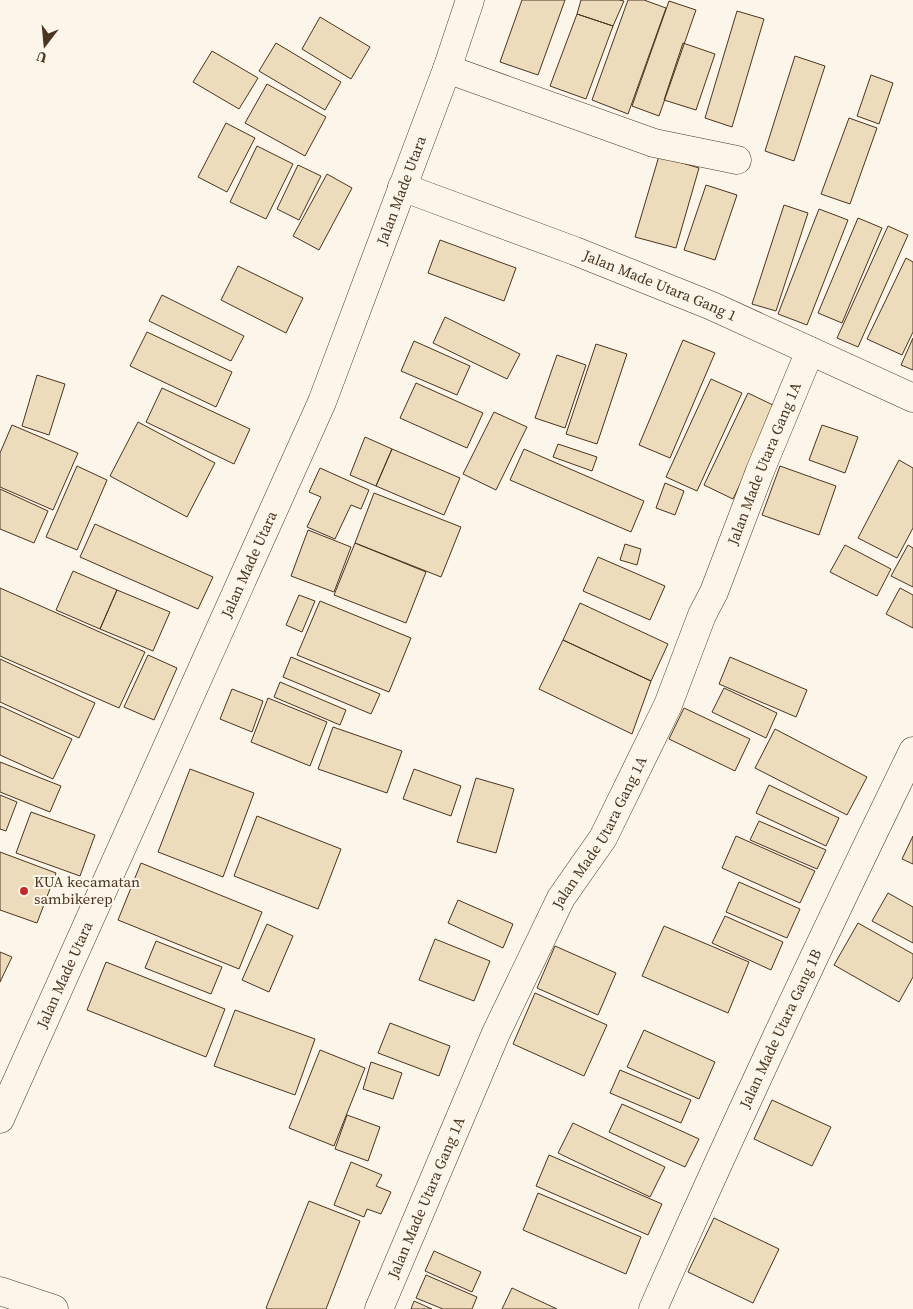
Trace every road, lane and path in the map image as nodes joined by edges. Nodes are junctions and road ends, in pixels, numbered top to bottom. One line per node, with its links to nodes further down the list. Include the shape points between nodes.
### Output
1 (470, 0): 2 (street, Jalan Made Utara)
2 (447, 68): 3 (street, via 654,143); 4 (street, Jalan Made Utara)
3 (737, 160)
4 (402, 187): 5 (street, Jalan Made Utara Gang 1, via 712,306); 8 (street, Jalan Made Utara, via 322,402)
5 (810, 351): 6 (street, Jalan Made Utara Gang 1); 11 (street, Jalan Made Utara Gang 1A, via 668,705 603,838 561,898 496,1033)
6 (913, 398)
7 (913, 751): 12 (street, Jalan Made Utara Gang 1B)
8 (0, 1119)
9 (0, 1290): 10 (street)
10 (54, 1309)
11 (379, 1309)
12 (653, 1309)

